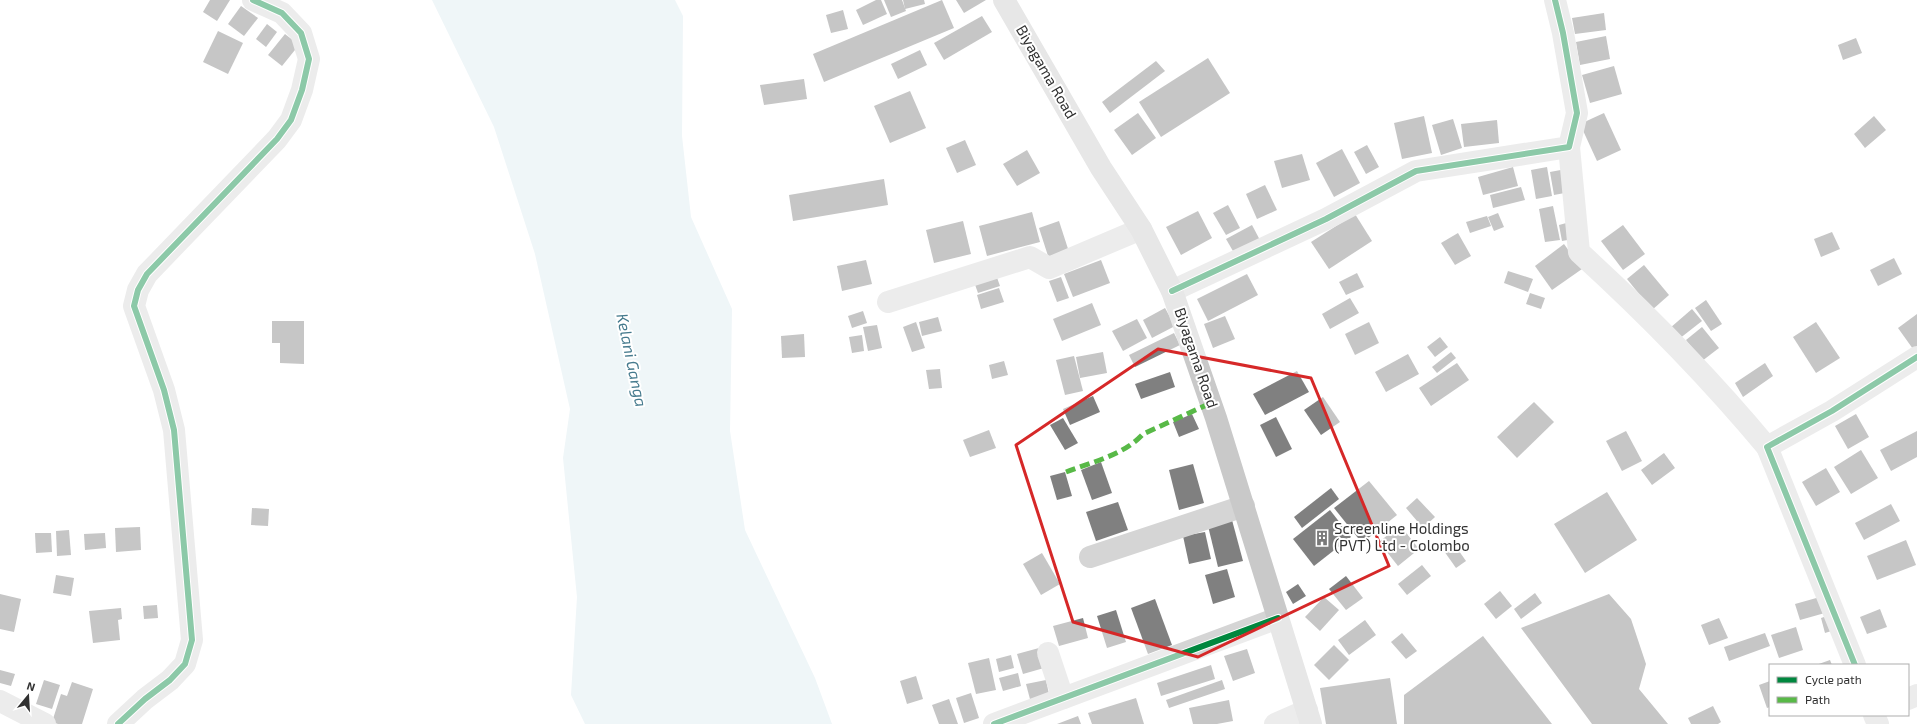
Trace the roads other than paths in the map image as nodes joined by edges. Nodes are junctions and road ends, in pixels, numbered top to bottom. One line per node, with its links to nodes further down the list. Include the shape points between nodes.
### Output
1 (252, 0): 19 (street, via 282,13 301,33 309,59 302,90 291,120 277,139 147,274 138,290 134,306 164,390 174,430 192,640 185,664)
2 (1004, 0): 5 (main road, Biyagama Road, via 1101,168)
3 (1555, 0): 4 (street, via 1577,113)
4 (1569, 147): 6 (street, via 1416,171 1326,219); 9 (street, via 1579,252 1642,310 1724,396)
5 (1141, 229): 6 (main road, Biyagama Road); 7 (street, via 1049,268 1030,257)
6 (1172, 291): 10 (main road, Biyagama Road)
7 (888, 302)
8 (1917, 357): 9 (street, via 1832,411)
9 (1767, 447): 14 (street)
10 (1244, 506): 11 (street); 12 (main road, Biyagama Road)
11 (1090, 557)
12 (1278, 618): 15 (street); 17 (main road, Biyagama Road)
13 (1048, 653): 15 (street)
14 (1855, 664)
15 (1064, 698): 20 (street)
16 (0, 700): 18 (street)
17 (1309, 717): 21 (street)
18 (45, 724)
19 (118, 724)
20 (994, 724)
21 (1275, 724)

